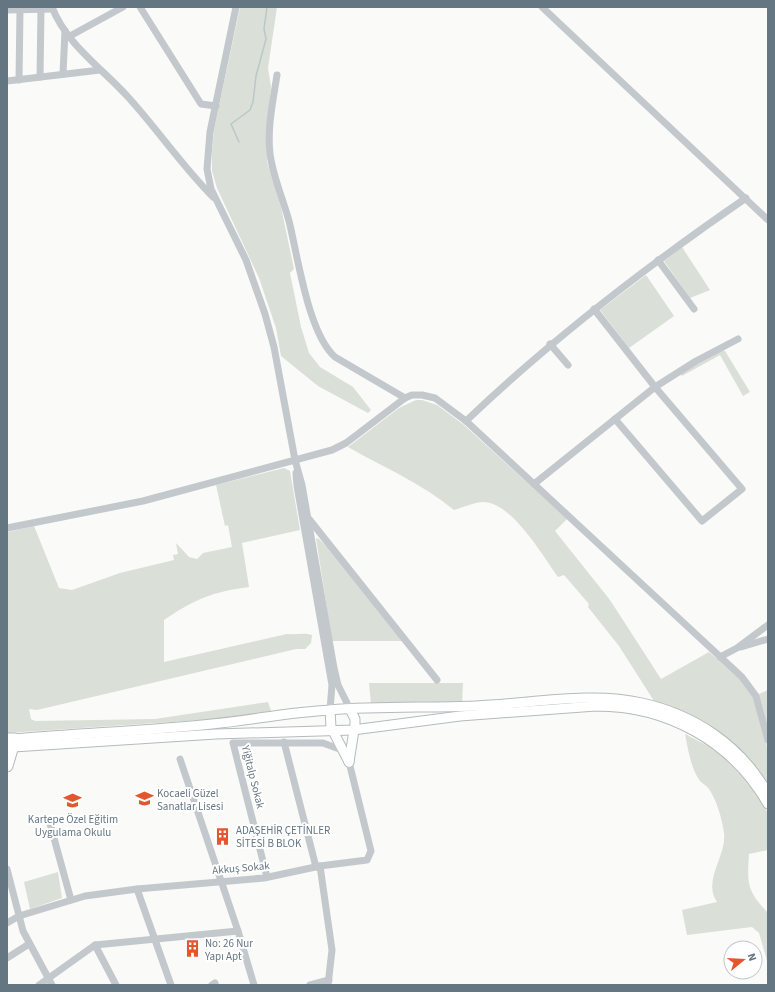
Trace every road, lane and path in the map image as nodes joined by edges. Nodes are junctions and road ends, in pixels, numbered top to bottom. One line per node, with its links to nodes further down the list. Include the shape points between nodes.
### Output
1 (123, 7): 9 (street)
2 (140, 7): 16 (street, via 201,104)
3 (236, 7): 16 (street)
4 (542, 7): 17 (street)
5 (52, 8): 6 (street); 9 (street)
6 (42, 9): 8 (street); 13 (street)
7 (7, 10): 8 (street)
8 (20, 10): 14 (street)
9 (68, 34): 10 (street); 11 (street)
10 (100, 70): 11 (street); 18 (street, via 128,96 175,155)
11 (63, 74): 13 (street)
12 (277, 75): 27 (street, via 270,123 272,167 289,222 302,282 317,328 335,358)
13 (40, 77): 14 (street)
14 (19, 80): 15 (street)
15 (7, 81)
16 (216, 106): 18 (street, via 207,159 209,179)
17 (746, 198): 19 (street); 20 (street)
18 (216, 200): 30 (street, via 246,260 265,314 278,364)
19 (768, 220)
20 (658, 260): 21 (street); 22 (street)
21 (594, 309): 24 (street); 26 (street)
22 (694, 309)
23 (738, 338): 26 (street, via 690,364)
24 (550, 344): 25 (street); 29 (street)
25 (568, 365)
26 (655, 387): 28 (street); 28 (street, via 742,489 702,520)
27 (405, 398): 29 (street, via 417,394 435,398); 30 (street, via 346,443 332,450)
28 (614, 419): 31 (street)
29 (466, 421): 31 (street)
30 (295, 460): 32 (street); 33 (street, via 143,501); 40 (street, via 297,486 332,685)
31 (534, 484): 37 (street)
32 (308, 517): 38 (street); 39 (street, via 334,668 338,685)
33 (7, 528)
34 (768, 625): 36 (street)
35 (768, 639): 36 (street)
36 (737, 648): 37 (street)
37 (720, 657): 44 (street, via 753,691 761,710)
38 (437, 680)
39 (350, 709): 40 (main road); 41 (main road, via 355,719); 52 (main road, via 478,706 593,698 640,702 681,715 718,736 750,766)
40 (330, 710): 42 (main road, via 329,721); 45 (main road, via 210,724)
41 (353, 730): 42 (main road); 50 (main road); 53 (main road, via 474,715 596,706 628,708 664,717 706,737 737,763)
42 (333, 732): 43 (main road); 48 (main road)
43 (226, 734): 45 (main road); 47 (street)
44 (768, 740)
45 (9, 742): 51 (highway)
46 (284, 742): 47 (street, Yiğitalp Sokak); 48 (street, Yiğitalp Sokak, via 323,743); 55 (street)
47 (233, 743): 57 (street, Yiğitalp Sokak)
48 (342, 750): 50 (main road)
49 (180, 760): 58 (street)
50 (349, 762): 55 (street, Akkuş Sokak, via 371,851 370,856 367,860)
51 (7, 766)
52 (768, 791)
53 (768, 804)
54 (49, 820): 61 (street)
55 (318, 867): 57 (street, Akkuş Sokak); 70 (street, via 332,950)
56 (7, 869): 59 (street)
57 (267, 877): 58 (street, Akkuş Sokak)
58 (221, 880): 60 (street, Akkuş Sokak); 64 (street)
59 (9, 888): 62 (street)
60 (137, 889): 61 (street, Akkuş Sokak); 65 (street)
61 (71, 900): 62 (street, Akkuş Sokak)
62 (19, 916): 63 (street, Akkuş Sokak); 66 (street)
63 (7, 923)
64 (238, 931): 65 (street); 75 (street)
65 (154, 939): 67 (street); 74 (street)
66 (29, 944): 68 (street); 69 (street)
67 (95, 945): 69 (street); 73 (street)
68 (7, 958)
69 (48, 978): 71 (street); 72 (street)
70 (328, 982): 76 (street)
71 (39, 985)
72 (52, 985)
73 (116, 985)
74 (171, 985)
75 (254, 985)
76 (310, 985)

